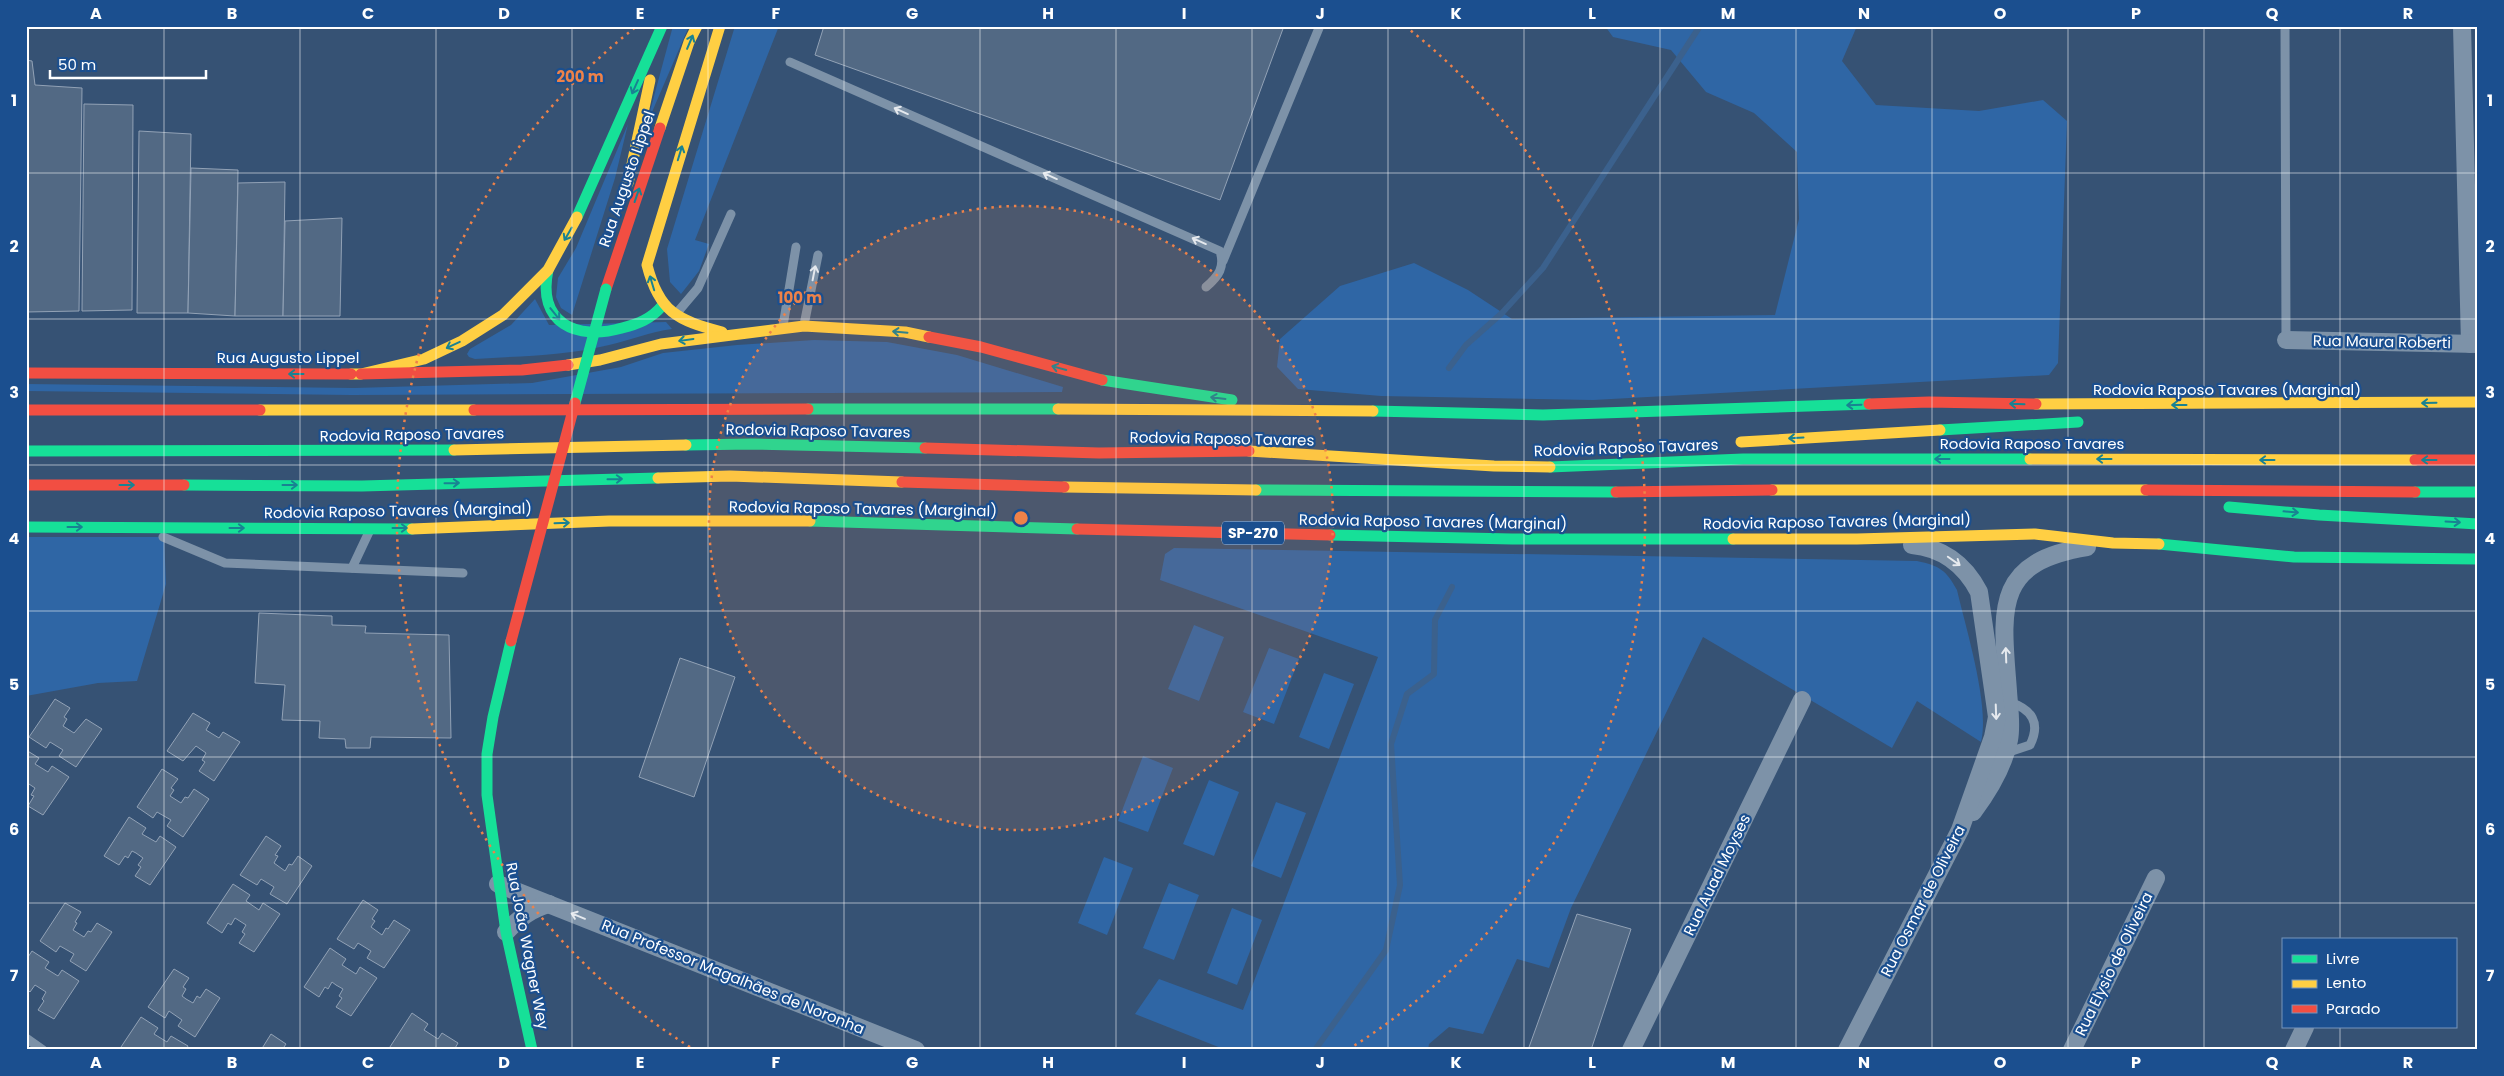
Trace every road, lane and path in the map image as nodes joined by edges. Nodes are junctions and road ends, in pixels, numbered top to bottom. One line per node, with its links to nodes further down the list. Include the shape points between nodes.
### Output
1 (697, 26): 13 (main road, Rua Augusto Lippel, one-way to 1)
2 (720, 26): 15 (main road, one-way to 2, via 647,265)
3 (2285, 26): 20 (lane)
4 (2462, 26): 21 (street)
5 (662, 27): 12 (main road, Rua Augusto Lippel, one-way to 12, via 575,222); 13 (main road, Rua Augusto Lippel)
6 (1319, 28): 11 (lane)
7 (790, 62): 11 (lane, one-way to 7, via 1220,250)
8 (731, 214): 16 (lane, via 698,288)
9 (796, 247): 18 (lane)
10 (818, 255): 17 (lane, one-way to 10)
11 (1223, 261): 14 (lane, via 1217,278)
12 (548, 270): 15 (main road, Rua Augusto Lippel, one-way to 15, via 544,295 554,316 581,332 597,333 637,324 650,318); 23 (main road, Rua Augusto Lippel, one-way to 23, via 503,315 462,341 424,359)
13 (610, 274): 54 (main road, Rua João Wagner Wey, bridge, via 493,717 487,754 487,795)
14 (1206, 287)
15 (662, 306): 16 (main road)
16 (675, 316): 19 (main road)
17 (804, 326): 18 (main road); 26 (main road, one-way to 17, via 1104,380 981,347 905,332)
18 (782, 328): 19 (main road)
19 (732, 334): 23 (main road, one-way to 23, via 661,344 600,360 522,370)
20 (2286, 340): 21 (street, Rua Maura Roberti)
21 (2474, 344)
22 (26, 373): 23 (main road, Rua Augusto Lippel, one-way to 22)
23 (361, 374)
24 (2478, 402): 25 (main road, Rodovia Raposo Tavares (Marginal), one-way to 25)
25 (2369, 405): 26 (main road, Rodovia Raposo Tavares (Marginal), one-way to 26, via 2071,406 1929,402 1544,415); 28 (main road)
26 (1301, 409): 27 (main road, Rodovia Raposo Tavares (Marginal))
27 (26, 410)
28 (2191, 415)
29 (2092, 421): 30 (main road, one-way to 30)
30 (1726, 442)
31 (26, 451): 34 (main road, Rodovia Raposo Tavares, via 388,452 752,444 1099,453 1266,451)
32 (1548, 454): 34 (main road)
33 (2478, 460): 34 (main road, Rodovia Raposo Tavares, one-way to 34, via 1744,458 1558,467)
34 (1494, 466)
35 (26, 485): 36 (main road, one-way to 36, via 362,486 730,476 1083,488 1506,493)
36 (2034, 490): 37 (main road); 38 (main road)
37 (2478, 492)
38 (2181, 502)
39 (2220, 506): 40 (main road, one-way to 40)
40 (2478, 524)
41 (26, 527): 42 (main road, Rodovia Raposo Tavares (Marginal) / SP-270, one-way to 42)
42 (140, 527): 43 (main road, Rodovia Raposo Tavares (Marginal) / SP-270, one-way to 43); 47 (lane, via 226,563)
43 (371, 528): 44 (main road, Rodovia Raposo Tavares (Marginal) / SP-270, one-way to 44, via 443,529 609,521 849,521 1512,539); 47 (lane)
44 (1857, 540): 45 (main road, Rodovia Raposo Tavares (Marginal) / SP-270, via 2035,534); 52 (street, Rua Osmar de Oliveira, one-way to 52, via 1917,545 1940,552 1971,576 1979,592 1997,717)
45 (2113, 543): 46 (main road, Rodovia Raposo Tavares (Marginal) / SP-270, via 2182,545 2294,557); 50 (street, one-way to 45, via 2006,609 2011,589 2024,569 2040,559 2073,549)
46 (2478, 559)
47 (352, 568): 48 (lane)
48 (463, 573)
49 (1802, 700): 62 (street, Rua Auad Moyses)
50 (2009, 702): 51 (street, via 2009,741); 51 (lane, via 2023,706 2034,720 2035,734 2030,745 2012,751)
51 (2001, 761): 52 (street, via 1982,800)
52 (1960, 830): 63 (street, Rua Osmar de Oliveira)
53 (2156, 878): 64 (street, Rua Elysio de Oliveira)
54 (498, 884): 55 (street, Rua Professor Magalhães de Noronha); 56 (main road, Rua João Wagner Wey)
55 (550, 904): 56 (street, via 540,906); 61 (street, Rua Professor Magalhães de Noronha, one-way to 55)
56 (506, 932): 60 (main road, Rua João Wagner Wey)
57 (2305, 1028): 65 (street)
58 (26, 1038): 59 (lane)
59 (43, 1050)
60 (532, 1050)
61 (916, 1050)
62 (1631, 1050)
63 (1847, 1050)
64 (2072, 1050)
65 (2294, 1050)

